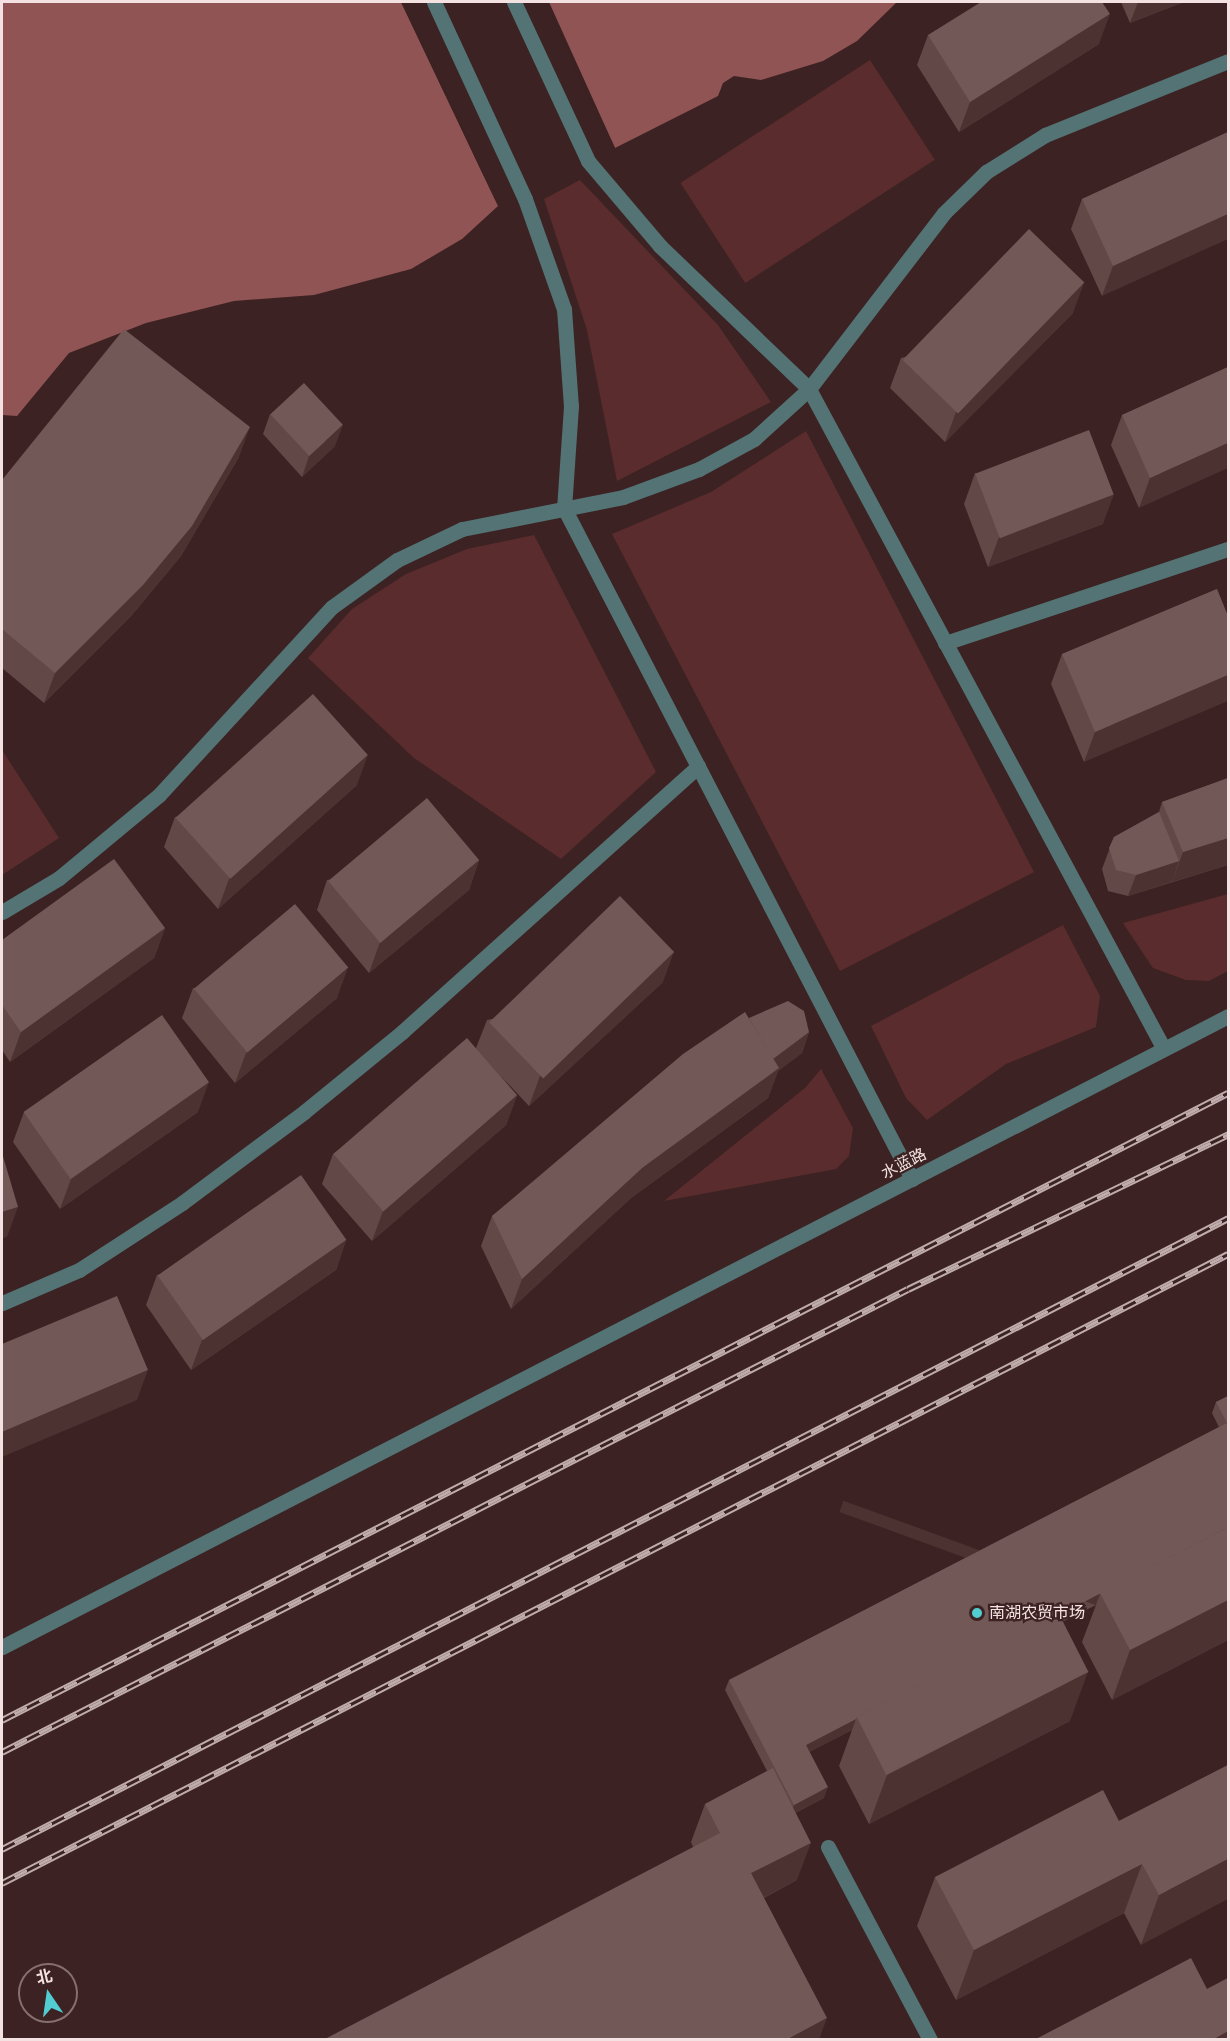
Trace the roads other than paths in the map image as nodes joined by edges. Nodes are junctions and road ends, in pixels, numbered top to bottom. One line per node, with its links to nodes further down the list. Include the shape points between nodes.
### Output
1 (434, 2): 5 (street, via 525,198 564,309 571,406)
2 (514, 2): 4 (street, via 588,161 660,246)
3 (1228, 61): 4 (street, via 1045,135 986,172 944,213)
4 (809, 389): 5 (street, via 754,439 699,469 623,497); 7 (street)
5 (564, 508): 8 (street); 9 (street, via 462,529 397,560 332,607 159,795 59,878)
6 (1228, 549): 7 (street)
7 (945, 642): 11 (street)
8 (698, 766): 12 (street); 13 (street, via 402,1032 304,1112 182,1203 79,1270)
9 (2, 912)
10 (1228, 1016): 11 (street, 水蓝路)
11 (1164, 1049): 12 (street, 水蓝路)
12 (912, 1179): 14 (street, 水蓝路)
13 (2, 1303)
14 (2, 1647)
15 (828, 1847): 16 (street)
16 (930, 2040)

